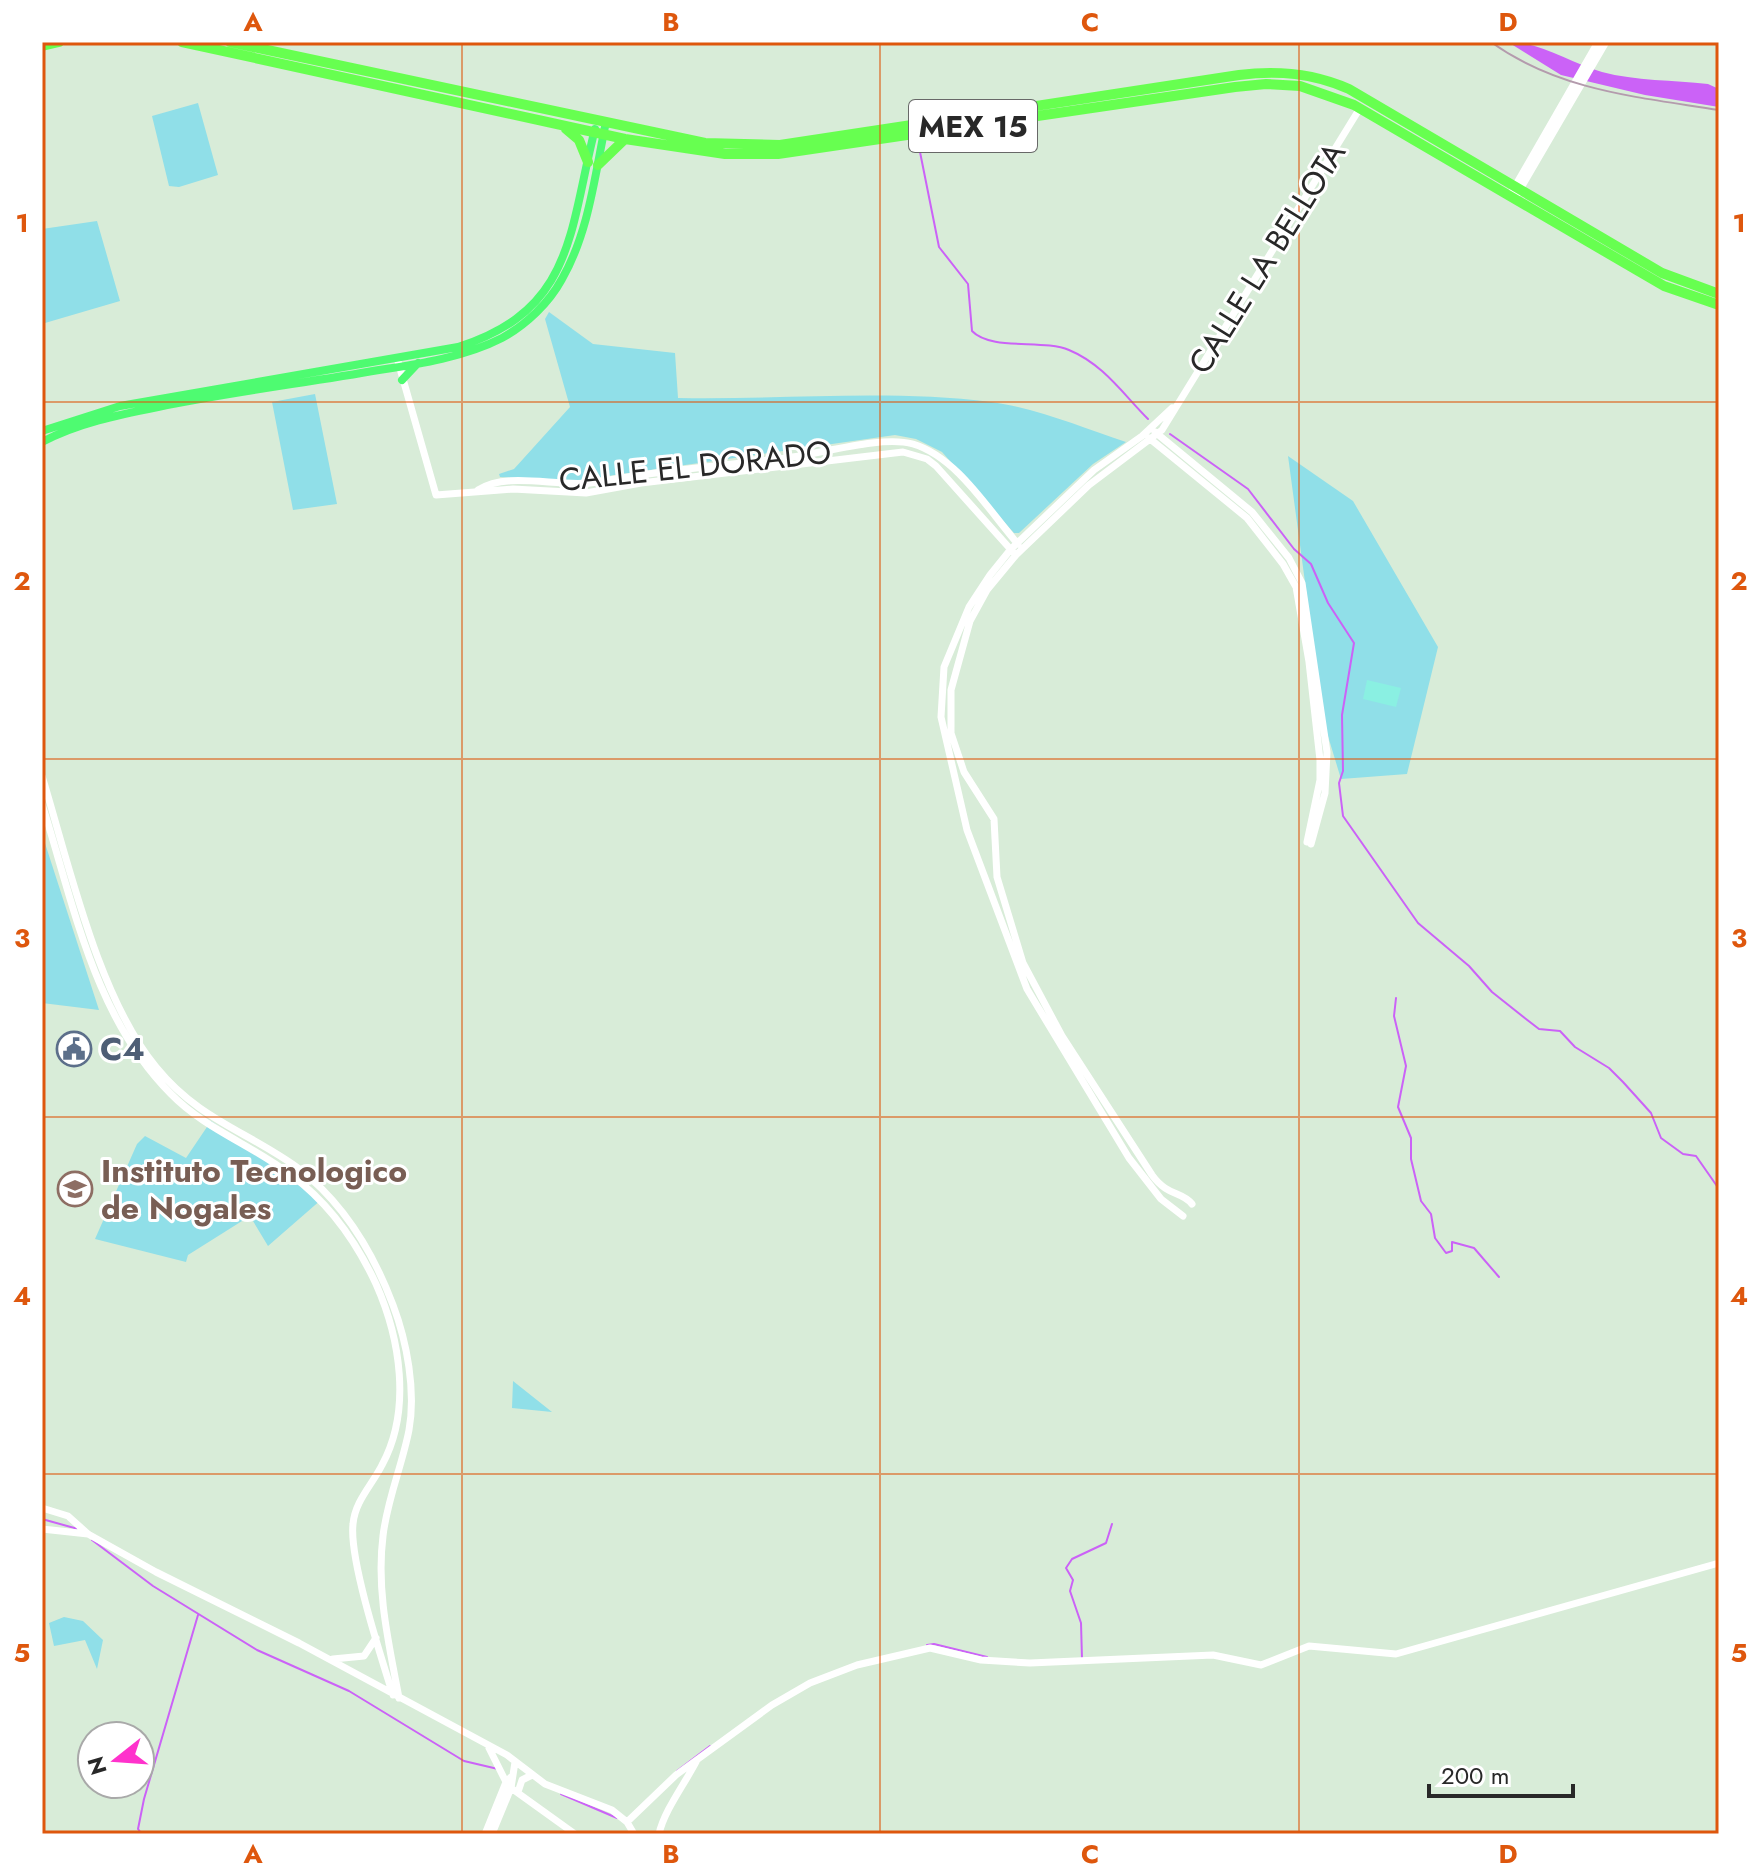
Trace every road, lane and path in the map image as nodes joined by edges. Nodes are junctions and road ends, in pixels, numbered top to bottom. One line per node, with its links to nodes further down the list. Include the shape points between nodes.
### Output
1 (59, 42): 6 (highway)
2 (182, 42): 10 (highway, MEX 15)
3 (230, 42): 7 (highway, MEX 15)
4 (1598, 42): 8 (street)
5 (1606, 42): 8 (street)
6 (42, 46)
7 (315, 60): 9 (highway, MEX 15); 10 (highway)
8 (1588, 65): 17 (street)
9 (365, 71): 10 (highway); 12 (highway, MEX 15)
10 (336, 75): 13 (highway, MEX 15)
11 (1360, 108): 15 (highway, MEX 15, via 1300,86 1266,84 778,154 716,153); 17 (highway, MEX 15); 24 (street, CALLE LA BELLOTA)
12 (602, 121): 14 (main road); 17 (highway, MEX 15, via 705,143 762,146 1281,72 1349,89)
13 (561, 126): 14 (highway, MEX 15); 16 (highway, via 579,140)
14 (599, 134): 15 (highway, MEX 15); 16 (main road)
15 (625, 139): 16 (highway)
16 (593, 163): 20 (main road, via 564,259 533,306 479,341); 21 (main road, via 572,259 546,301 504,337)
17 (1515, 192): 18 (highway, MEX 15, via 1662,273); 19 (highway, MEX 15, via 1654,281)
18 (1719, 294)
19 (1719, 305)
20 (398, 363): 21 (main road); 22 (street); 23 (main road, via 120,406); 25 (main road, via 123,414)
21 (418, 363): 22 (main road)
22 (402, 380): 26 (street, CALLE EL DORADO, via 436,495 511,480 582,485 909,443 945,462)
23 (42, 431)
24 (1151, 434): 26 (street); 29 (street, via 1240,511 1268,542 1296,587 1313,661 1327,771)
25 (42, 442)
26 (1016, 549): 31 (street, via 978,605 964,638 949,708 954,744 964,772 994,819 1000,890 1039,998 1152,1175 1167,1192); 32 (street, via 969,607 944,667 941,717 967,830 1027,989 1129,1158 1161,1199)
27 (42, 776): 30 (street)
28 (42, 804): 30 (street)
29 (1309, 843)
30 (64, 860): 33 (street, via 107,981 157,1069 208,1117 297,1168 324,1191 365,1243 401,1331); 34 (street, via 105,1000 144,1064 201,1119 291,1174 332,1212 358,1248 384,1304 397,1353)
31 (1192, 1204)
32 (1183, 1216)
33 (409, 1406): 34 (street); 35 (street)
34 (398, 1428): 35 (street); 42 (street, via 354,1515)
35 (400, 1469): 43 (street, via 383,1536)
36 (42, 1508): 37 (street)
37 (68, 1516): 39 (street, via 73,1527); 40 (street)
38 (42, 1529): 39 (street)
39 (68, 1533): 40 (street)
40 (88, 1534): 46 (street)
41 (1719, 1563): 50 (street, via 1591,1596 1413,1652 1309,1646 1271,1663 1213,1655 1030,1663 981,1660 930,1648 857,1665 810,1683)
42 (360, 1573): 43 (street, via 370,1594); 45 (street)
43 (381, 1590): 44 (street)
44 (387, 1631): 45 (street); 47 (street)
45 (376, 1635): 46 (street, via 368,1652 357,1659); 47 (street)
46 (328, 1659): 47 (street)
47 (396, 1696): 48 (street)
48 (489, 1746): 49 (street); 51 (street)
49 (494, 1756): 51 (street); 53 (street)
50 (697, 1760): 54 (street); 59 (street)
51 (515, 1762): 52 (street); 53 (street)
52 (530, 1776): 53 (street); 53 (street, via 518,1785); 54 (street, via 612,1810)
53 (512, 1782): 55 (street); 56 (street); 57 (street)
54 (627, 1822): 58 (street)
55 (485, 1834)
56 (492, 1834)
57 (575, 1834)
58 (634, 1834)
59 (659, 1834)

